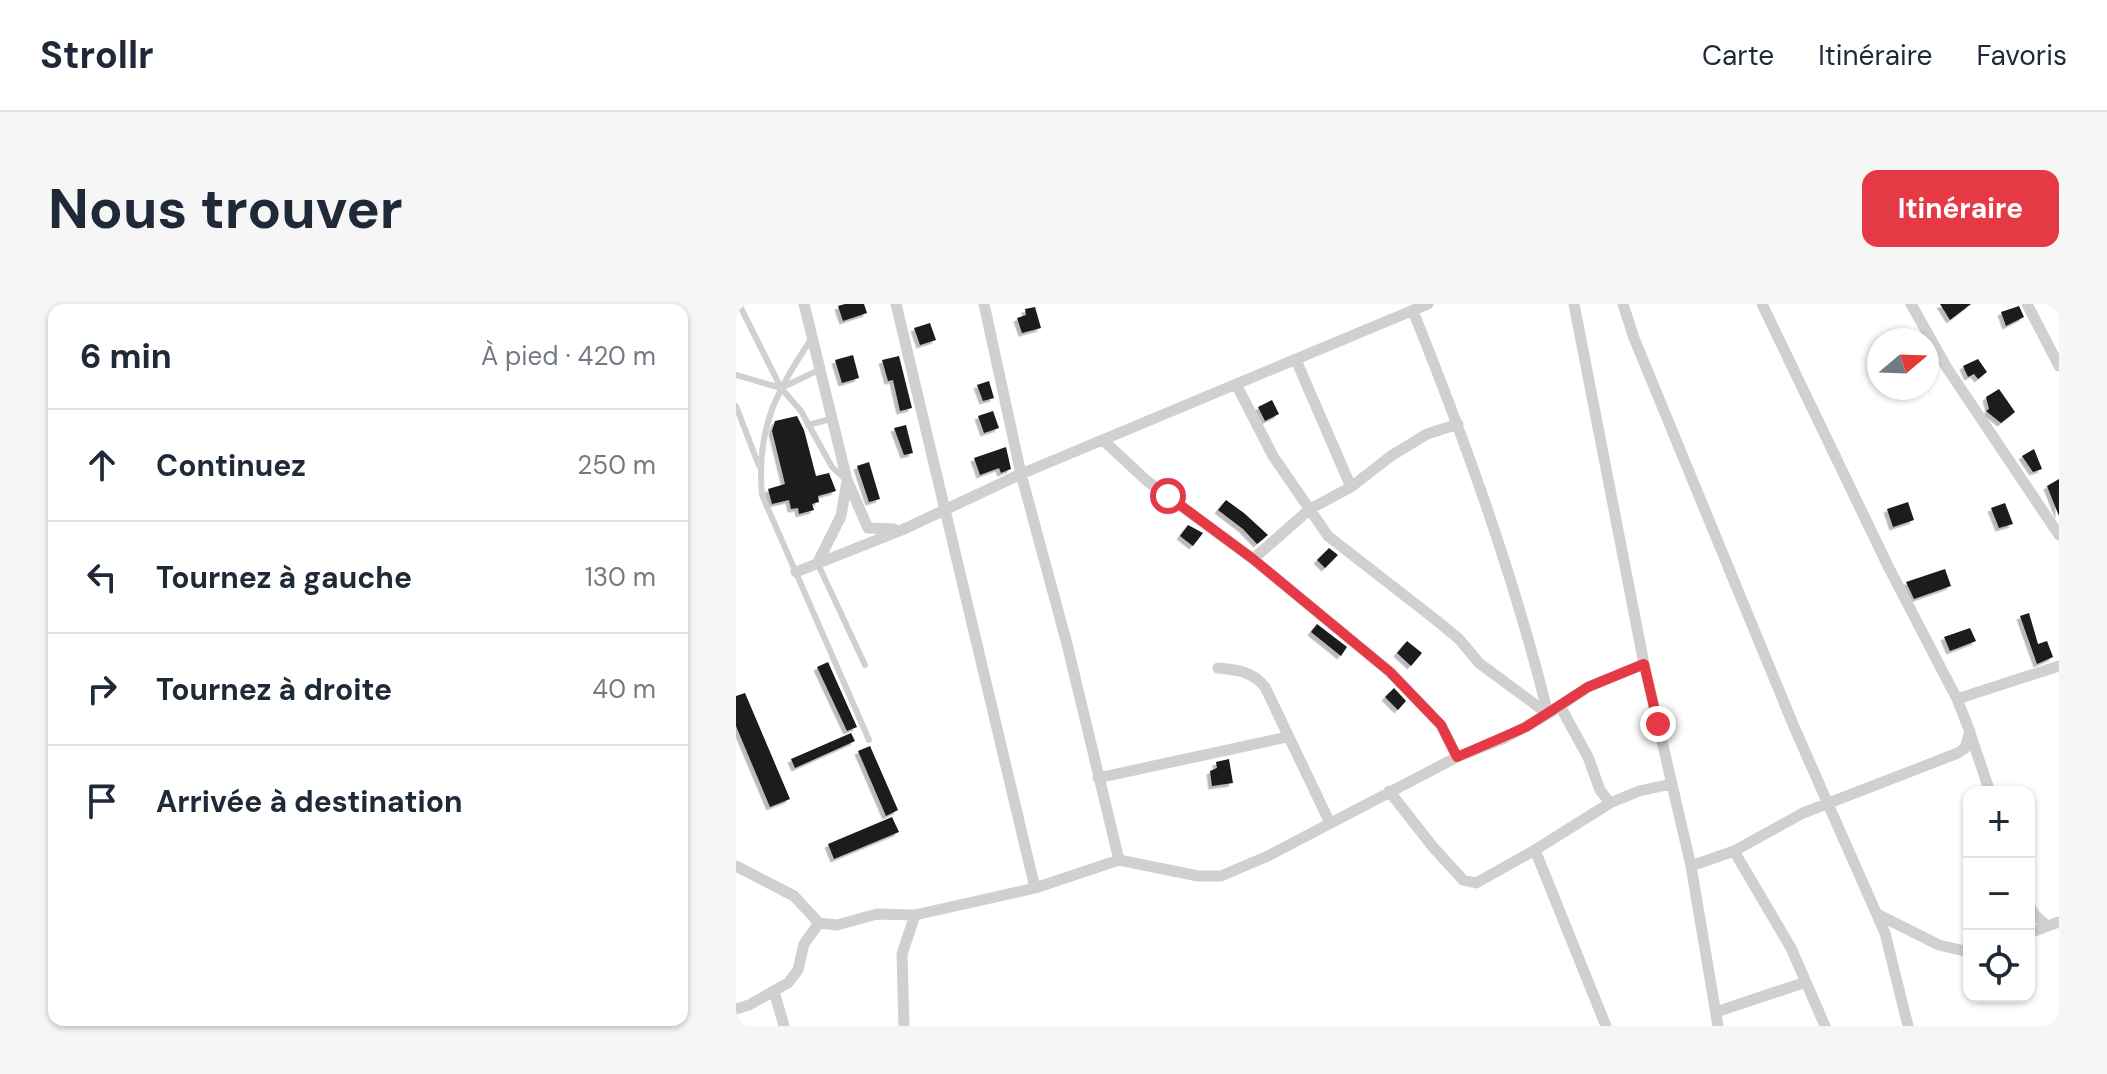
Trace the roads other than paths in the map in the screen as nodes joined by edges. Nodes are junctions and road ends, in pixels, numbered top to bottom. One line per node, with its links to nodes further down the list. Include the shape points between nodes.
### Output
1 (739, 304): 18 (lane)
2 (804, 304): 12 (street)
3 (896, 304): 28 (street)
4 (984, 304): 25 (street)
5 (1428, 304): 11 (street)
6 (1574, 304): 35 (street)
7 (1623, 304): 51 (street)
8 (1762, 304): 39 (street)
9 (1911, 304): 31 (street, via 1947,368)
10 (2027, 304): 14 (street)
11 (1413, 311): 13 (street); 21 (street)
12 (812, 338): 15 (street); 18 (lane)
13 (1296, 360): 17 (street); 27 (street)
14 (2059, 366)
15 (819, 370): 18 (lane); 20 (street)
16 (736, 375): 18 (lane)
17 (1236, 384): 23 (street); 29 (street, via 1255,426)
18 (781, 388): 22 (lane); 24 (lane, via 767,418)
19 (736, 406): 24 (lane)
20 (831, 419): 22 (lane); 26 (street)
21 (1458, 424): 27 (street, via 1427,434); 41 (street, via 1527,627)
22 (808, 425): 26 (lane, via 832,467)
23 (1104, 441): 25 (street); 32 (street, via 1147,481)
24 (760, 470): 34 (lane, via 762,495)
25 (1021, 474): 28 (street); 46 (street)
26 (847, 480): 30 (street, via 868,528); 33 (street, via 841,516)
27 (1351, 487): 29 (street)
28 (945, 508): 30 (street); 58 (street)
29 (1310, 509): 32 (street); 41 (street, via 1328,536)
30 (902, 530): 33 (street)
31 (2059, 535)
32 (1253, 559): 45 (street, via 1390,672 1441,725)
33 (817, 562): 34 (street); 36 (lane)
34 (796, 572): 44 (lane)
35 (1644, 664): 40 (street, via 1588,687); 47 (street)
36 (865, 665)
37 (2059, 666): 39 (street)
38 (1218, 668): 43 (street, via 1258,678)
39 (1957, 699): 42 (street)
40 (1560, 706): 41 (street); 50 (street)
41 (1548, 714): 45 (street)
42 (1970, 732): 48 (street); 51 (street, via 1958,753)
43 (1287, 737): 46 (street); 52 (street)
44 (869, 740)
45 (1457, 757): 49 (street)
46 (1098, 778): 55 (street)
47 (1671, 784): 50 (street); 57 (street)
48 (1988, 786)
49 (1389, 791): 52 (street); 53 (street, via 1463,880 1488,879)
50 (1610, 803): 53 (street)
51 (1829, 805): 54 (street, via 1803,813); 59 (street)
52 (1330, 823): 55 (street, via 1221,876)
53 (1535, 850): 71 (street)
54 (1734, 851): 57 (street); 65 (street)
55 (1119, 860): 58 (street)
56 (736, 866): 62 (street, via 794,896)
57 (1691, 866): 68 (street)
58 (1035, 888): 60 (street)
59 (1877, 914): 64 (street, via 1939,945); 74 (street)
60 (915, 915): 62 (street, via 877,914 837,925); 70 (street, via 902,954)
61 (2035, 915): 63 (street)
62 (819, 923): 66 (street, via 804,944 798,970)
63 (2053, 924)
64 (1963, 951)
65 (1806, 982): 68 (street); 73 (street)
66 (774, 991): 67 (street); 69 (street)
67 (736, 1009)
68 (1716, 1012): 72 (street)
69 (784, 1026)
70 (904, 1026)
71 (1606, 1026)
72 (1718, 1026)
73 (1825, 1026)
74 (1908, 1026)

